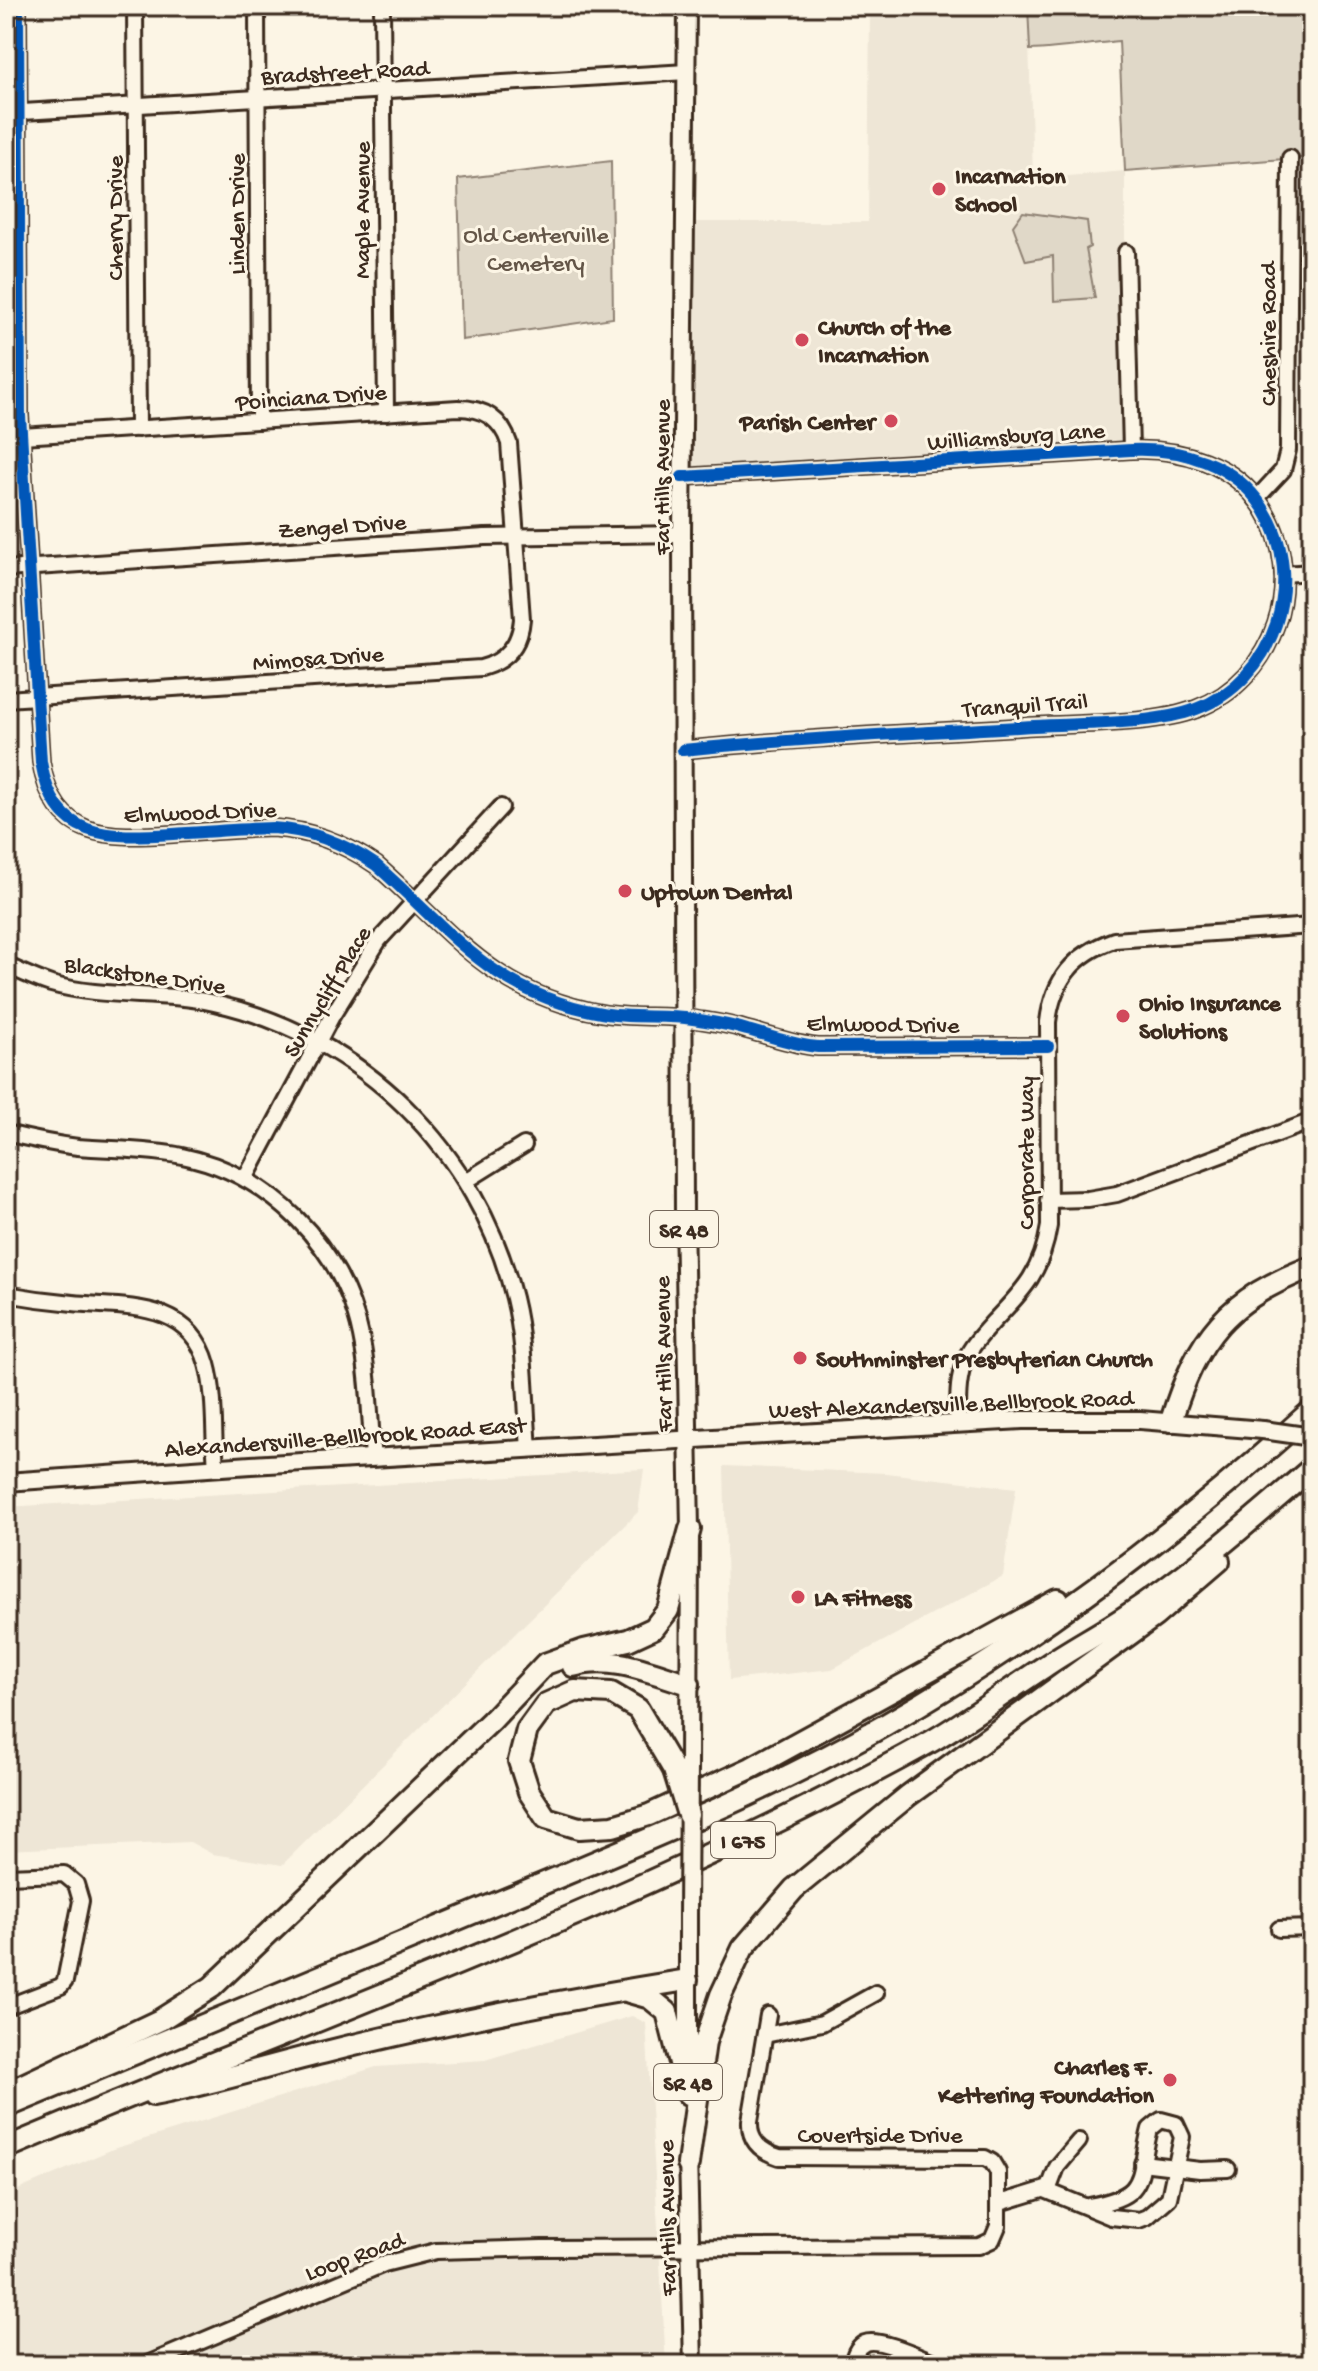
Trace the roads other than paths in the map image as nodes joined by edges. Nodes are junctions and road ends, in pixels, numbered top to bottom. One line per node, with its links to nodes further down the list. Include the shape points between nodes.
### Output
1 (18, 6): 10 (street, Elmwood Drive)
2 (135, 6): 9 (street, Cherry Drive)
3 (257, 6): 8 (street, Linden Drive)
4 (382, 6): 7 (street, Maple Avenue)
5 (687, 6): 6 (main road, Far Hills Avenue / SR 48)
6 (687, 72): 7 (street, Bradstreet Road); 18 (main road, Far Hills Avenue / SR 48)
7 (383, 91): 8 (street, Bradstreet Road); 13 (street, Maple Avenue)
8 (257, 98): 9 (street, Bradstreet Road); 14 (street, Linden Drive)
9 (136, 105): 10 (street, Bradstreet Road); 15 (street, Cherry Drive)
10 (12, 113): 16 (street, Elmwood Drive)
11 (1290, 158): 19 (street, Cheshire Road, via 1288,450 1283,470)
12 (1126, 252): 17 (street)
13 (386, 413): 14 (street, Poinciana Drive); 21 (street, Poinciana Drive, via 471,408 494,418 509,443)
14 (259, 421): 15 (street, Poinciana Drive)
15 (138, 429): 16 (street, Poinciana Drive)
16 (13, 437): 22 (street, Elmwood Drive)
17 (1131, 450): 18 (street, Williamsburg Lane); 19 (street, Williamsburg Lane, via 1169,450 1200,458 1232,476)
18 (682, 477): 20 (main road, Far Hills Avenue / SR 48)
19 (1256, 499): 25 (street, Williamsburg Lane, via 1272,525)
20 (682, 534): 21 (street, Zengel Drive); 28 (main road, Far Hills Avenue / SR 48)
21 (516, 536): 22 (street, Zengel Drive); 26 (street, Mimosa Drive, via 521,631 507,656 491,665)
22 (28, 567): 23 (street, Zengel Drive); 26 (street, Elmwood Drive)
23 (6, 569)
24 (1312, 572): 25 (street)
25 (1283, 574): 28 (street, Tranquil Trail, via 1277,624 1259,660 1226,694 1183,714)
26 (37, 697): 27 (street, Mimosa Drive); 30 (street, Elmwood Drive, via 44,781 56,805 80,826 118,837 245,829 306,832 360,854)
27 (6, 699)
28 (683, 750): 33 (main road, Far Hills Avenue / SR 48)
29 (501, 807): 30 (street, Sunnycliff Place)
30 (413, 901): 33 (street, Elmwood Drive, via 488,967 540,997 605,1014); 34 (street, Sunnycliff Place, via 359,969)
31 (1312, 926): 35 (street, Corporate Way, via 1127,938 1099,945 1068,969 1053,992)
32 (6, 965): 34 (street, Blackstone Drive, via 78,989 219,1004)
33 (685, 1018): 35 (street, Elmwood Drive, via 818,1047); 48 (main road, Far Hills Avenue / SR 48)
34 (319, 1042): 39 (street, Sunnycliff Place); 40 (street, Blackstone Drive, via 369,1073 402,1102)
35 (1048, 1046): 41 (street, Corporate Way)
36 (1312, 1121): 41 (street, via 1117,1194)
37 (6, 1133): 39 (street, via 79,1147 184,1156)
38 (524, 1145): 40 (street)
39 (245, 1179): 50 (street, via 309,1230 350,1299 365,1362)
40 (466, 1181): 49 (street, Blackstone Drive, via 497,1244 514,1298)
41 (1048, 1200): 46 (street, Corporate Way, via 1046,1242 1037,1269 966,1357)
42 (1312, 1267): 45 (highway, via 1252,1295 1216,1327 1194,1361)
43 (6, 1294): 51 (street, via 146,1308 181,1324 207,1363)
44 (1312, 1410): 56 (highway, I 675, via 1240,1476)
45 (1171, 1421): 46 (main road, West Alexandersville Bellbrook Road); 47 (main road, West Alexandersville Bellbrook Road, bridge)
46 (958, 1423): 48 (main road, West Alexandersville Bellbrook Road)
47 (1312, 1437)
48 (687, 1440): 49 (main road, Alexandersville-Bellbrook Road East); 55 (main road, Far Hills Avenue / SR 48)
49 (529, 1449): 50 (main road, Alexandersville-Bellbrook Road East)
50 (373, 1458): 51 (main road, Alexandersville-Bellbrook Road East)
51 (216, 1468): 53 (main road, Alexandersville-Bellbrook Road East)
52 (1312, 1468): 54 (highway, I 675)
53 (6, 1482)
54 (1291, 1486): 72 (highway, I 675, via 1127,1616 935,1739 819,1801 574,1916); 77 (highway, via 1205,1575 909,1795 794,1889 743,1948 721,1995 705,2042)
55 (690, 1529): 57 (main road, Far Hills Avenue / SR 48); 58 (highway, via 668,1610 654,1628 545,1664)
56 (1128, 1561): 59 (highway, via 751,1768 649,1815 613,1826 579,1828 546,1818 529,1792 519,1761 527,1730 546,1704 575,1691 611,1693 638,1709); 73 (highway, I 675, via 973,1672 761,1789)
57 (689, 1684): 58 (highway, via 625,1665 584,1663 557,1673); 59 (main road, Far Hills Avenue / SR 48)
58 (500, 1712): 70 (highway, via 212,1987 160,2020)
59 (681, 1768): 60 (highway, bridge)
60 (688, 1815): 64 (main road, Far Hills Avenue / SR 48, bridge)
61 (6, 1876): 67 (street, via 64,1874 76,1884 81,1901 65,1981)
62 (1312, 1928): 63 (street)
63 (1279, 1929)
64 (687, 1980): 65 (highway); 71 (main road, Far Hills Avenue / SR 48)
65 (621, 1991): 71 (highway, via 650,1998 667,2012); 72 (highway, via 332,2050 190,2088)
66 (876, 1993): 69 (street, via 822,2023)
67 (6, 2007)
68 (768, 2015): 69 (street, Covertside Drive)
69 (765, 2035): 81 (street, Covertside Drive, via 750,2121 751,2136 761,2149 779,2157 985,2158 998,2172)
70 (6, 2093)
71 (688, 2094): 77 (main road, Far Hills Avenue / SR 48)
72 (114, 2102): 75 (highway, I 675)
73 (6, 2107)
74 (1079, 2141): 80 (street)
75 (6, 2148)
76 (1142, 2163): 78 (street); 78 (street, via 1150,2129 1161,2120 1180,2130); 82 (street, via 1139,2180 1127,2196)
77 (688, 2164): 83 (main road, Far Hills Avenue / SR 48)
78 (1177, 2166): 79 (street); 82 (street, via 1169,2198 1147,2217 1120,2219)
79 (1228, 2169)
80 (1045, 2190): 81 (street); 82 (street)
81 (1000, 2203): 83 (street, Covertside Drive, via 996,2234 979,2246)
82 (1089, 2206)
83 (689, 2248): 84 (street, Loop Road, via 462,2249 411,2255); 85 (main road, Far Hills Avenue / SR 48)
84 (145, 2365)
85 (693, 2365)
86 (852, 2365): 87 (street, via 856,2350 866,2342)
87 (941, 2365)

